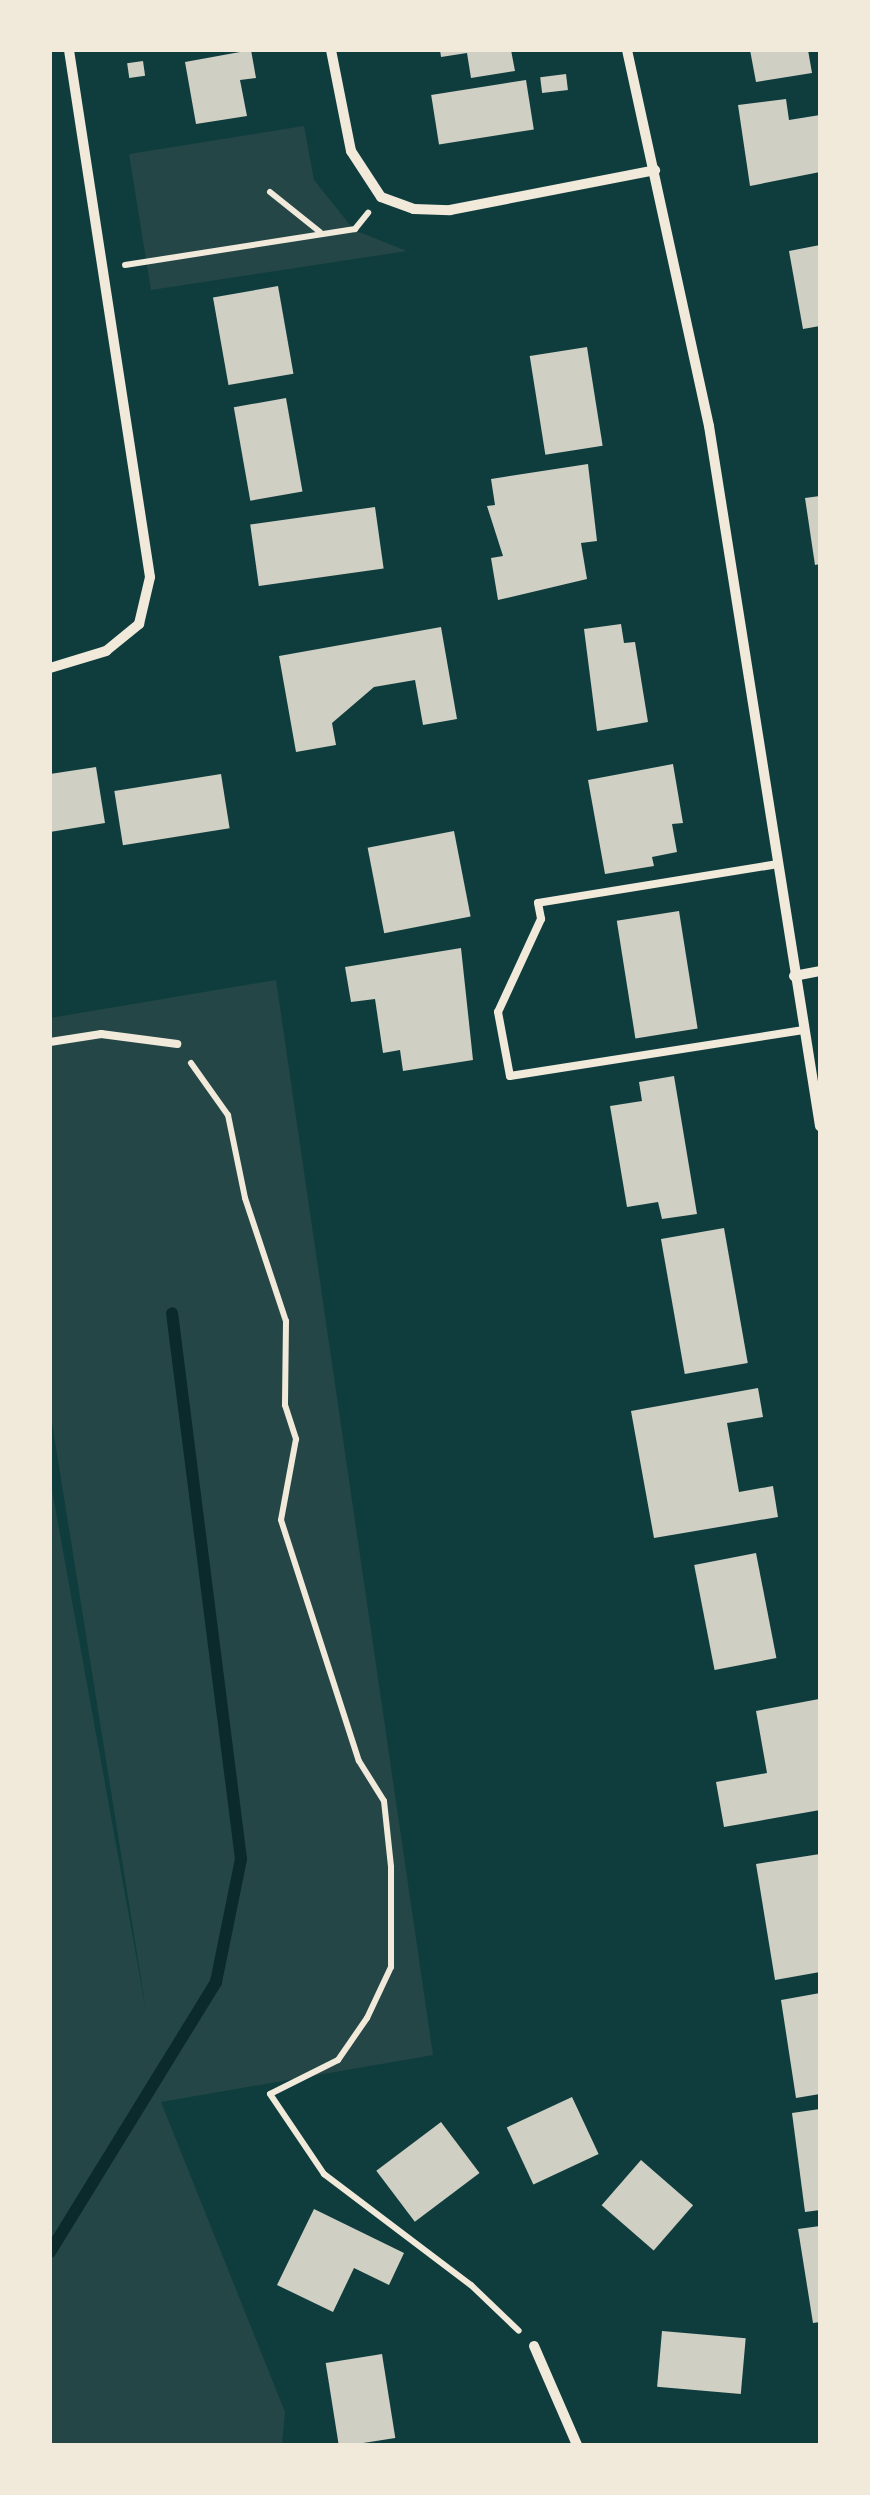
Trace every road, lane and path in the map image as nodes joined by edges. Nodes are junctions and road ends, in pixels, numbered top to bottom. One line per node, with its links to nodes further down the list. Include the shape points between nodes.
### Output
1 (68, 50): 8 (street)
2 (331, 50): 6 (street, via 351,150)
3 (628, 50): 4 (street)
4 (655, 170): 6 (street, via 450,210 414,210); 10 (street, via 709,426)
5 (270, 192): 7 (path)
6 (382, 197): 7 (path, via 355,229)
7 (321, 233): 8 (path)
8 (104, 268): 9 (street, via 148,562 139,624 106,651)
9 (50, 668)
10 (778, 864): 12 (street); 13 (lane, via 538,903 542,919 498,1012 510,1076)
11 (820, 971): 12 (street)
12 (794, 976): 13 (street)
13 (803, 1030): 16 (street)
14 (50, 1042): 15 (lane, via 100,1034)
15 (177, 1044): 17 (path, via 228,1115 245,1198 286,1321 285,1405 296,1439 281,1520 360,1762 384,1801 392,1867 390,1966 367,2018 338,2060 270,2094 324,2174 472,2285)
16 (820, 1126)
17 (534, 2346): 18 (street)
18 (577, 2445)

